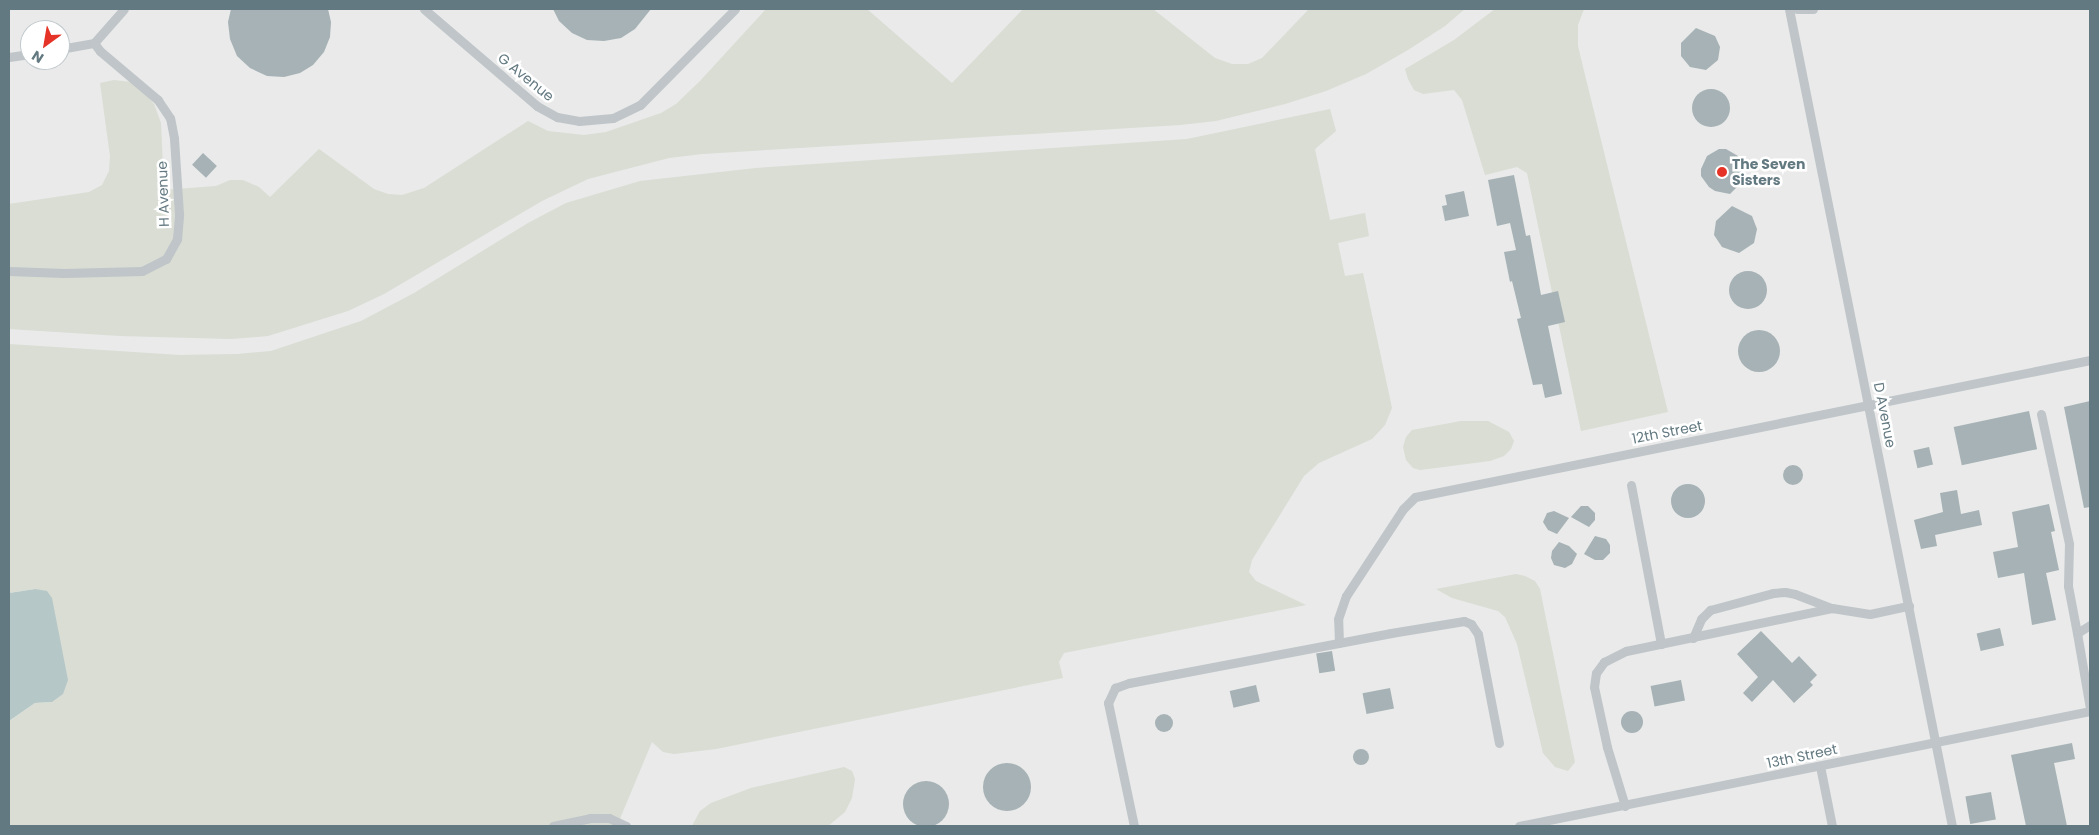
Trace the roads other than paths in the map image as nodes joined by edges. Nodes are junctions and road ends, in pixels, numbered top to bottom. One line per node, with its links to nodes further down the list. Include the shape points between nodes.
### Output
1 (124, 9): 7 (lane)
2 (424, 9): 3 (lane, G Avenue, via 537,106 557,117 579,121 613,118 640,105)
3 (735, 9)
4 (1790, 9): 11 (lane, D Avenue)
5 (1799, 9): 6 (lane)
6 (1813, 9)
7 (94, 43): 8 (lane); 9 (lane, H Avenue, via 158,100 170,118 179,214 177,239 166,259 142,271)
8 (70, 47)
9 (9, 272)
10 (2090, 360): 11 (lane, 12th Street)
11 (1869, 406): 14 (lane, D Avenue); 19 (lane, 12th Street, via 1416,497 1403,509 1346,596 1338,619)
12 (2041, 414): 17 (lane, via 2069,544 2068,586)
13 (1631, 485): 20 (lane)
14 (1909, 606): 15 (lane, via 1870,614); 22 (lane, D Avenue)
15 (1832, 608): 18 (lane); 18 (lane, via 1795,594 1773,593 1710,610 1701,619)
16 (2090, 625): 17 (lane)
17 (2077, 633): 21 (lane)
18 (1693, 638): 20 (lane)
19 (1339, 642): 23 (lane, via 1464,621 1472,624 1478,634); 28 (lane, via 1115,688 1108,703)
20 (1661, 644): 25 (lane, via 1616,655 1600,667 1594,680 1599,716)
21 (2090, 709): 22 (lane, 13th Street)
22 (1935, 742): 24 (lane, 13th Street); 31 (lane, D Avenue)
23 (1499, 744)
24 (1820, 766): 25 (lane, 13th Street); 30 (lane)
25 (1625, 806): 29 (lane, 13th Street)
26 (552, 826): 27 (lane, via 590,818 609,818)
27 (626, 826)
28 (1134, 826)
29 (1519, 826)
30 (1832, 826)
31 (1952, 826)

